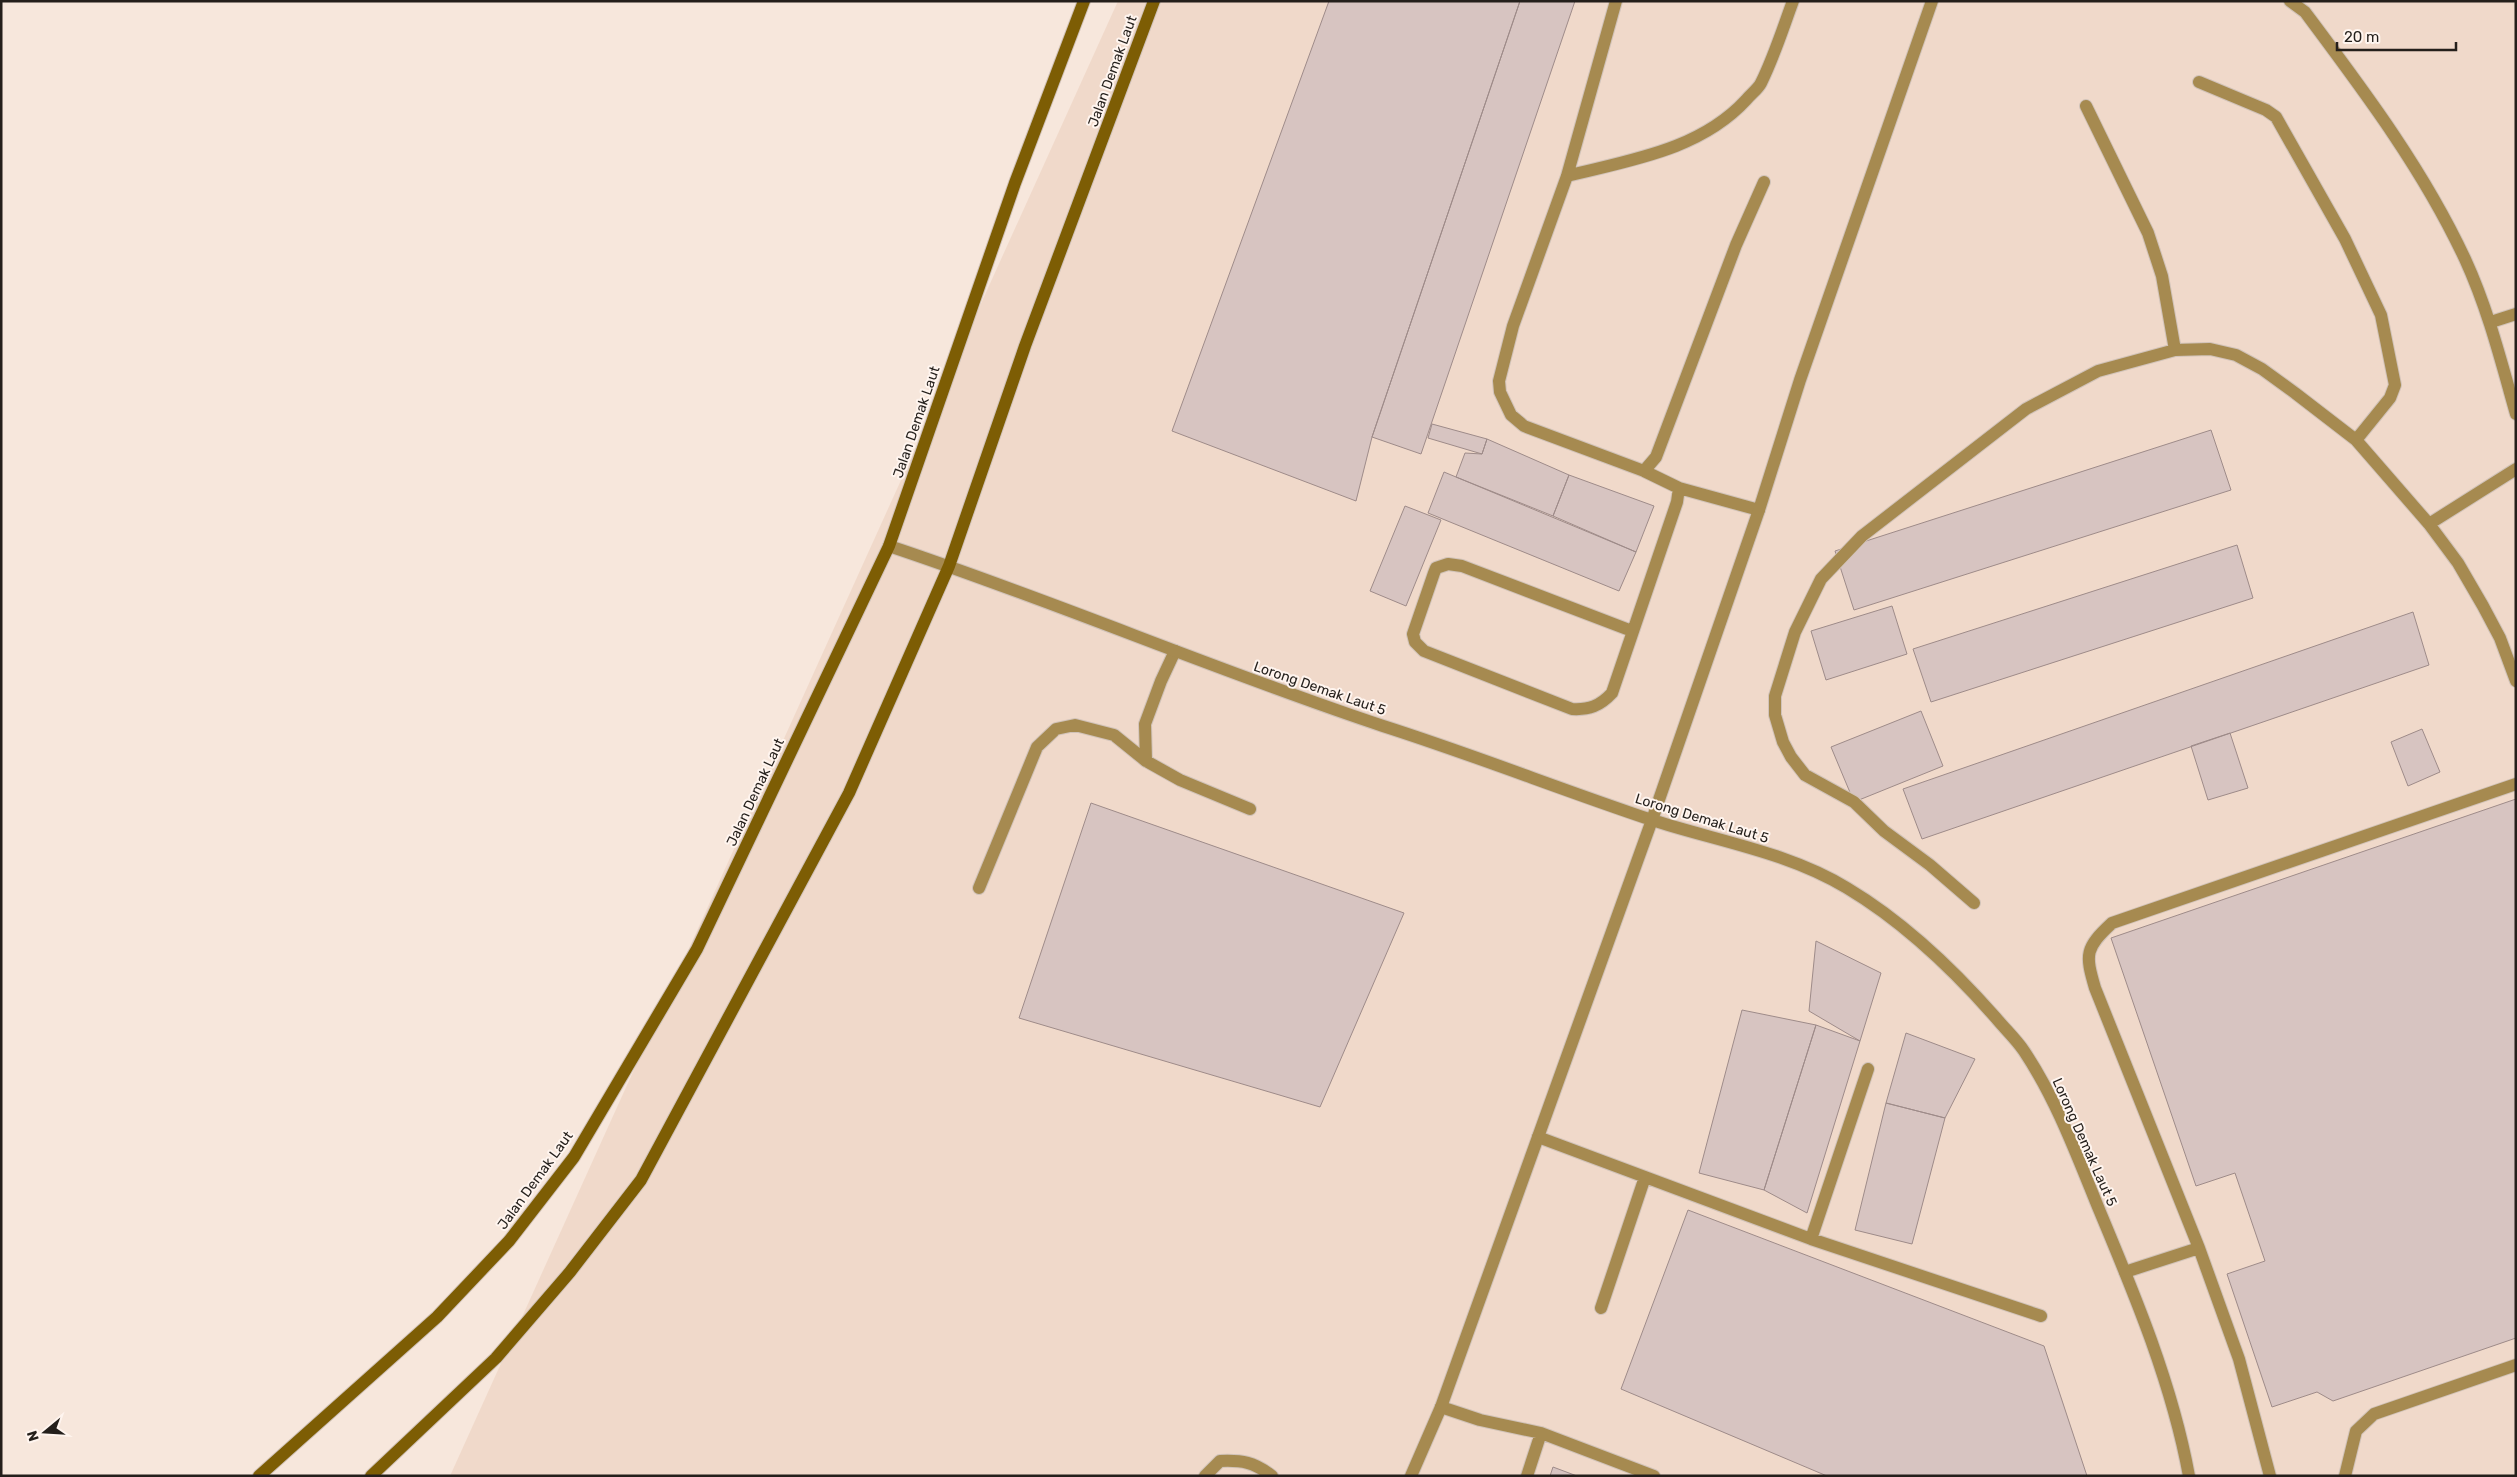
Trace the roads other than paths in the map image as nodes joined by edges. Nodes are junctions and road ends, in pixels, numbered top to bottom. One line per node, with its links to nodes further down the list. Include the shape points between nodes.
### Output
1 (1084, 1): 21 (main road, Jalan Demak Laut, via 1015,183)
2 (1154, 1): 22 (main road, Jalan Demak Laut, via 1025,346)
3 (1616, 1): 9 (street)
4 (1793, 1): 9 (street, via 1760,84 1720,123 1665,151)
5 (1932, 1): 19 (street, via 1803,371)
6 (2290, 1): 12 (street, via 2305,12 2382,116 2424,180 2466,260)
7 (2199, 82): 15 (street, via 2276,117 2345,238 2375,300 2395,384 2390,398)
8 (2086, 106): 13 (street, via 2148,233 2162,276)
9 (1567, 176): 17 (street, via 1513,326 1499,381 1500,392 1511,415 1524,426)
10 (1764, 182): 17 (street, via 1736,245 1656,457)
11 (2516, 314): 12 (street)
12 (2490, 322): 14 (street)
13 (2175, 350): 15 (street, via 2210,349 2236,355 2262,369); 31 (street, via 2098,371 2026,409 1862,536 1820,579 1795,632 1775,696 1775,715 1791,757 1806,776 1854,802 1884,832)
14 (2516, 414)
15 (2356, 440): 20 (street)
16 (2516, 469): 20 (street)
17 (1644, 471): 18 (street)
18 (1679, 488): 19 (street); 23 (street)
19 (1759, 510): 29 (street)
20 (2428, 524): 25 (street, via 2458,563 2483,606 2500,638)
21 (889, 546): 22 (street, Lorong Demak Laut 5); 43 (main road, Jalan Demak Laut, via 697,949 574,1157 509,1241 437,1317)
22 (949, 566): 24 (street, Lorong Demak Laut 5); 44 (main road, Jalan Demak Laut, via 849,793 640,1180 570,1272 496,1358)
23 (1632, 631): 23 (street, via 1612,693 1603,702 1584,710 1424,651 1415,642 1413,634 1436,568 1448,564 1462,566)
24 (1175, 651): 26 (street, via 1145,724); 29 (street, Lorong Demak Laut 5, via 1297,697)
25 (2516, 681)
26 (1146, 761): 28 (street, via 1180,780); 30 (street, via 1114,735 1075,725 1056,729 1037,747)
27 (2516, 784): 36 (street, via 2112,923 2098,936 2088,952 2095,988)
28 (1250, 809)
29 (1652, 820): 33 (street); 37 (street, Lorong Demak Laut 5, via 1782,858 1822,874 1848,888 1903,927 1966,984 2021,1048 2045,1087)
30 (978, 888)
31 (1974, 902)
32 (1868, 1069): 35 (street)
33 (1538, 1137): 34 (street); 41 (street)
34 (1645, 1177): 35 (street); 38 (street)
35 (1811, 1239): 39 (street)
36 (2198, 1248): 37 (street); 51 (street, via 2239,1358)
37 (2126, 1272): 50 (street, Lorong Demak Laut 5, via 2171,1399)
38 (1600, 1308)
39 (2041, 1316)
40 (2516, 1365): 52 (street, via 2374,1414 2356,1431)
41 (1441, 1407): 42 (street, via 1480,1420); 47 (street)
42 (1542, 1433): 48 (street); 49 (street)
43 (259, 1476)
44 (371, 1476)
45 (1205, 1476): 46 (street, via 1220,1461 1243,1460 1257,1464)
46 (1272, 1476)
47 (1411, 1476)
48 (1527, 1476)
49 (1654, 1476)
50 (2189, 1476)
51 (2270, 1476)
52 (2344, 1476)

